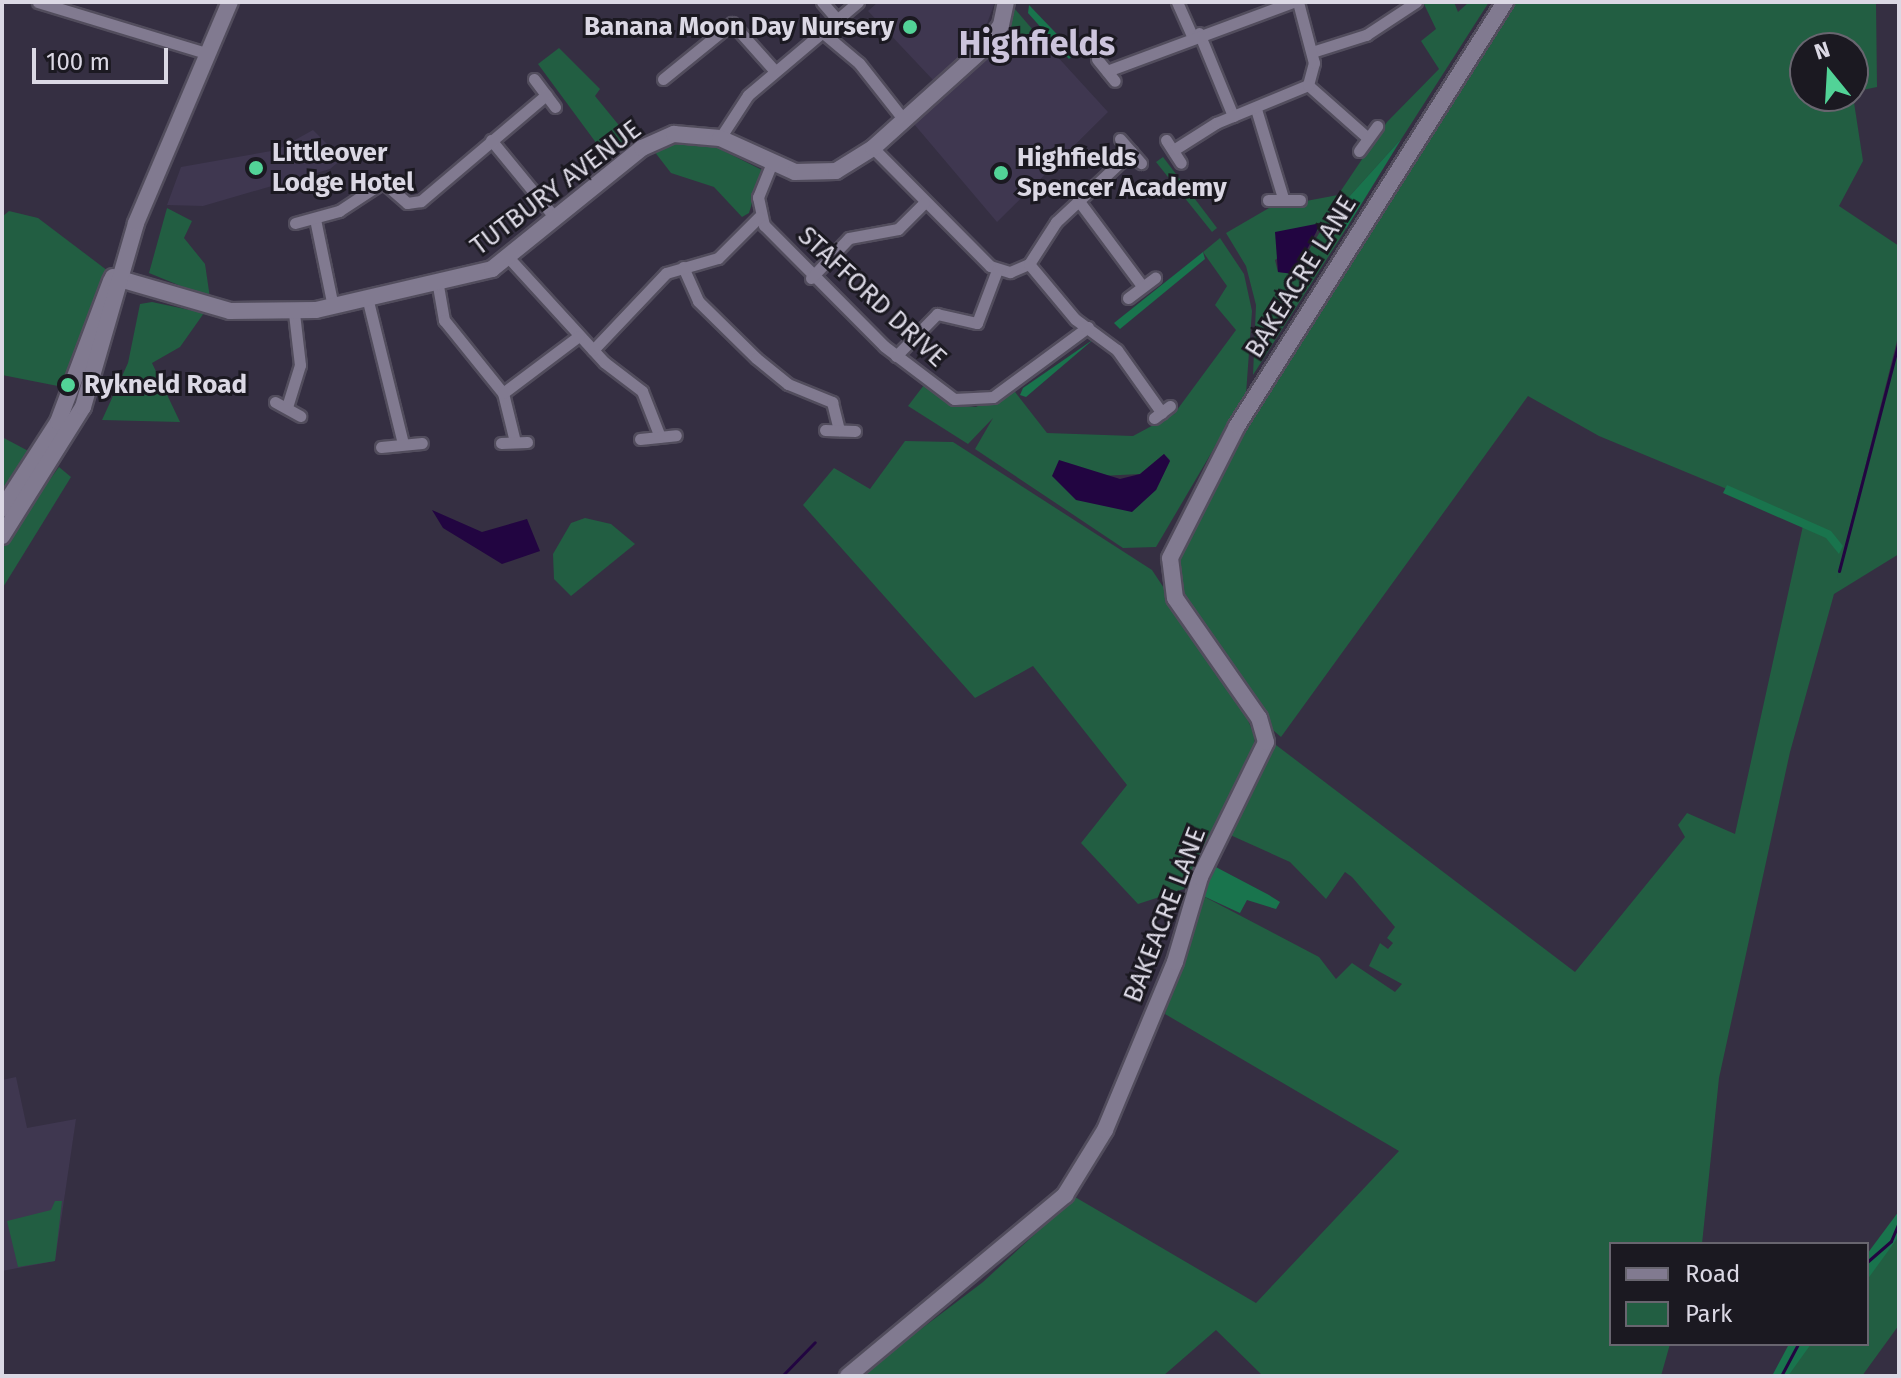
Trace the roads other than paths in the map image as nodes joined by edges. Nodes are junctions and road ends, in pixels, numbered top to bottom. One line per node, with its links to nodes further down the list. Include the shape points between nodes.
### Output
1 (38, 2): 14 (street)
2 (230, 2): 14 (street)
3 (822, 2): 10 (street)
4 (858, 2): 10 (street)
5 (1006, 2): 26 (street, TUTBURY AVENUE, via 994,38)
6 (1177, 2): 12 (street)
7 (1295, 2): 12 (street); 13 (street)
8 (1416, 2): 13 (street, via 1366,35)
9 (1505, 2): 85 (street, BAKEACRE LANE, via 1237,426 1170,558 1175,598 1259,718 1266,742 1200,877 1175,962 1105,1130 1065,1195)
10 (837, 19): 11 (street)
11 (822, 32): 16 (street); 26 (street, via 859,63)
12 (1195, 35): 17 (street); 25 (street)
13 (1312, 52): 21 (street)
14 (206, 53): 53 (street, via 136,223)
15 (1097, 59): 17 (street)
16 (774, 70): 19 (street, via 732,23); 28 (street, via 735,109)
17 (1107, 71): 20 (street)
18 (534, 79): 22 (street)
19 (663, 79)
20 (1115, 81)
21 (1308, 85): 24 (street); 29 (street)
22 (546, 95): 23 (street); 31 (street)
23 (555, 107)
24 (1256, 109): 25 (street); 40 (street)
25 (1233, 116): 34 (street)
26 (904, 120): 33 (street, TUTBURY AVENUE)
27 (1377, 126): 29 (street)
28 (720, 138): 39 (street, TUTBURY AVENUE); 46 (street, TUTBURY AVENUE, via 688,133 653,142)
29 (1368, 138): 35 (street)
30 (1120, 139): 36 (street)
31 (491, 140): 46 (street); 47 (street, via 412,204 383,182)
32 (1166, 140): 34 (street)
33 (873, 148): 39 (street, TUTBURY AVENUE, via 847,166 814,174); 44 (street)
34 (1175, 149): 38 (street)
35 (1359, 151)
36 (1131, 152): 37 (street); 41 (street)
37 (1141, 163)
38 (1181, 163)
39 (771, 165): 45 (street, via 758,197)
40 (1283, 198): 42 (street); 43 (street)
41 (1078, 200): 50 (street); 57 (street)
42 (1268, 200)
43 (1300, 200)
44 (924, 203): 52 (street); 54 (street, via 898,229 849,238)
45 (759, 217): 51 (street, via 718,258); 54 (street, STAFFORD DRIVE)
46 (555, 218): 49 (street, TUTBURY AVENUE)
47 (315, 219): 48 (street); 61 (street)
48 (295, 223)
49 (507, 256): 56 (street, TUTBURY AVENUE, via 478,275); 65 (street)
50 (1029, 264): 52 (street); 64 (street)
51 (683, 267): 66 (street, via 659,279); 74 (street, via 698,301 756,358 788,384 832,402)
52 (997, 270): 67 (street, via 977,323 937,314)
53 (120, 278): 58 (street, TUTBURY AVENUE); 63 (street); 83 (street, via 77,382)
54 (811, 278): 67 (street, STAFFORD DRIVE)
55 (1155, 278): 57 (street)
56 (437, 280): 59 (street, TUTBURY AVENUE); 68 (street, via 444,320)
57 (1142, 286): 60 (street)
58 (152, 291): 62 (street, TUTBURY AVENUE, via 230,311); 63 (street)
59 (367, 297): 61 (street, TUTBURY AVENUE); 81 (street)
60 (1128, 298)
61 (333, 307): 62 (street, TUTBURY AVENUE)
62 (294, 313): 70 (street, via 299,377)
63 (114, 314): 84 (street, via 78,418)
64 (1088, 327): 67 (street, STAFFORD DRIVE, via 980,401 954,399); 71 (street, via 1117,350)
65 (579, 336): 66 (street); 68 (street)
66 (593, 350): 77 (street, via 642,391)
67 (896, 356)
68 (503, 393): 80 (street, via 521,442)
69 (275, 402): 70 (street)
70 (287, 407): 72 (street)
71 (1162, 412)
72 (300, 416)
73 (825, 430): 74 (street)
74 (839, 430): 75 (street)
75 (855, 431)
76 (676, 435): 77 (street)
77 (660, 437): 78 (street)
78 (640, 439)
79 (422, 443): 81 (street)
80 (501, 443)
81 (403, 444): 82 (street)
82 (381, 447)
83 (2, 509)
84 (2, 536)
85 (848, 1376)

